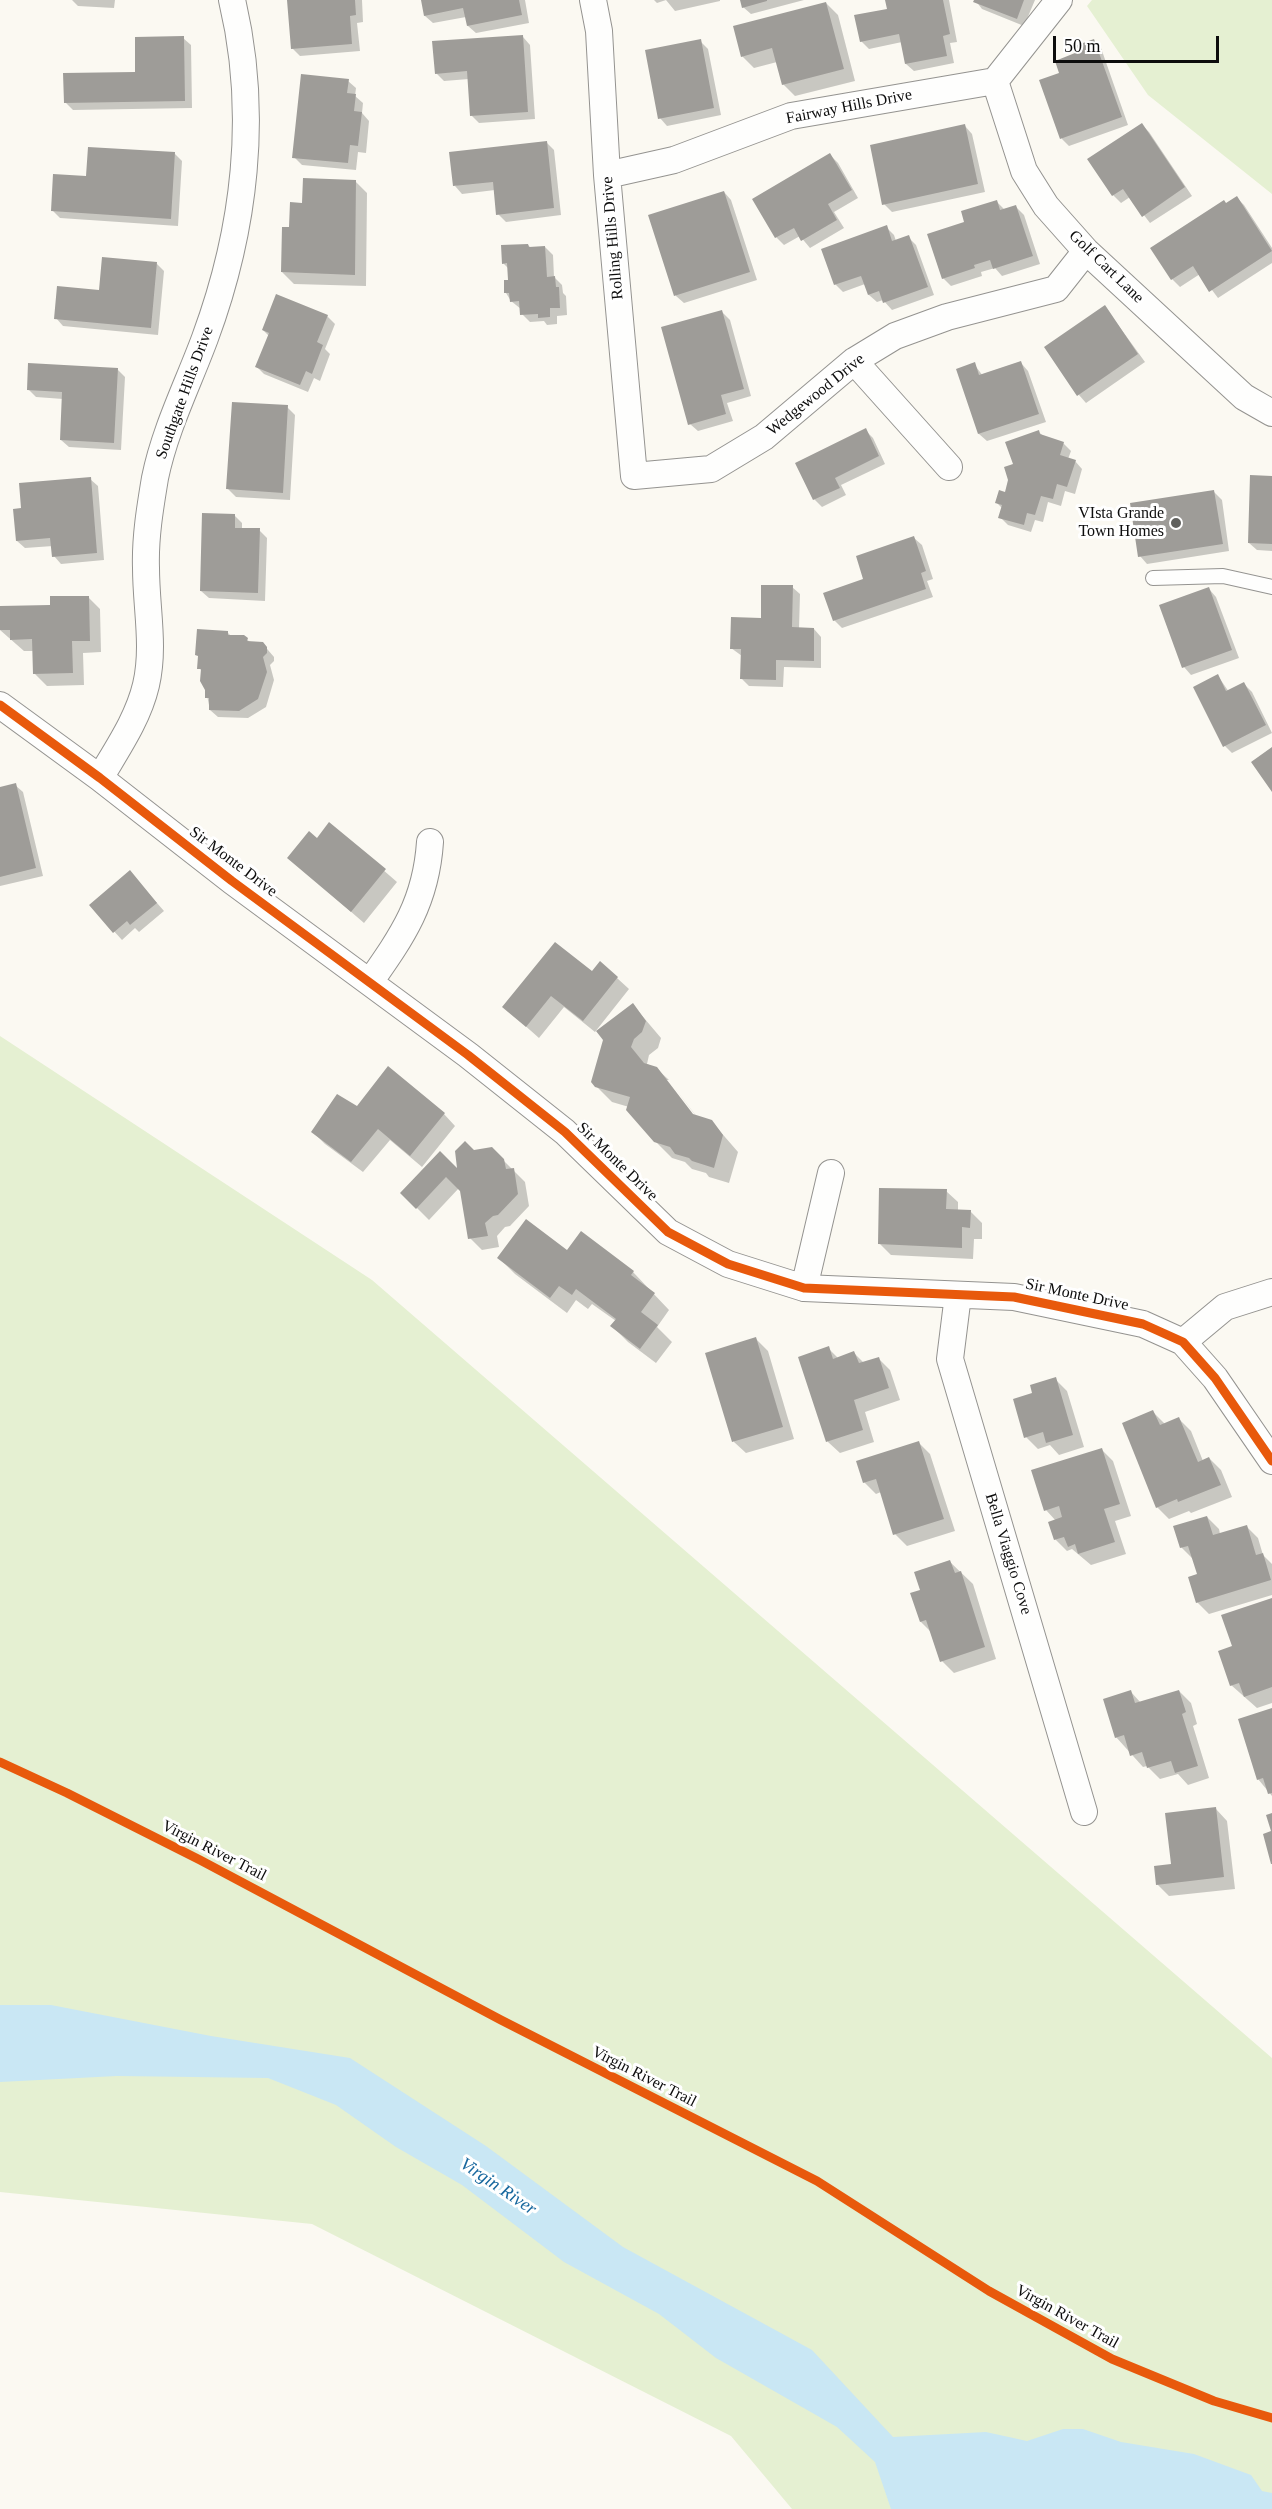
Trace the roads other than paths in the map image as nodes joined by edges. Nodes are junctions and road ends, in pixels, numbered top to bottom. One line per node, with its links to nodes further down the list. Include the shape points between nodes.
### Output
1 (232, 0): 14 (street, Southgate Hills Drive, via 245,86 246,150 240,214 226,277 168,431 156,476 148,522 146,568 151,651 146,687 133,721)
2 (592, 0): 5 (street, Rolling Hills Drive, via 599,31)
3 (1059, 0): 4 (street)
4 (995, 81): 5 (street, Fairway Hills Drive, via 791,116 674,160); 6 (street, Golf Cart Lane, via 1024,171 1046,206)
5 (607, 176): 10 (street, Rolling Hills Drive)
6 (1086, 251): 7 (street, Wedgewood Drive, via 1056,289 946,317 895,336); 8 (street, Golf Cart Lane, via 1244,397)
7 (854, 361): 9 (street); 10 (street, Wedgewood Drive, via 764,437 711,469)
8 (1272, 413)
9 (949, 466)
10 (634, 476)
11 (1153, 578): 12 (lane, via 1223,576)
12 (1272, 587)
13 (0, 705): 14 (street, Sir Monte Drive)
14 (100, 778): 16 (street, Sir Monte Drive)
15 (430, 842): 16 (street, via 418,905 403,935)
16 (370, 982): 18 (street, Sir Monte Drive, via 565,1132 668,1232 728,1264)
17 (831, 1173): 18 (street)
18 (804, 1288): 20 (street, Sir Monte Drive)
19 (1272, 1292): 21 (street, via 1225,1307)
20 (958, 1295): 21 (street, Sir Monte Drive, via 1014,1297 1143,1324); 23 (street, Bella Viaggio Cove, via 950,1359)
21 (1183, 1342): 22 (street, Sir Monte Drive, via 1215,1378)
22 (1272, 1461)
23 (1084, 1812)

